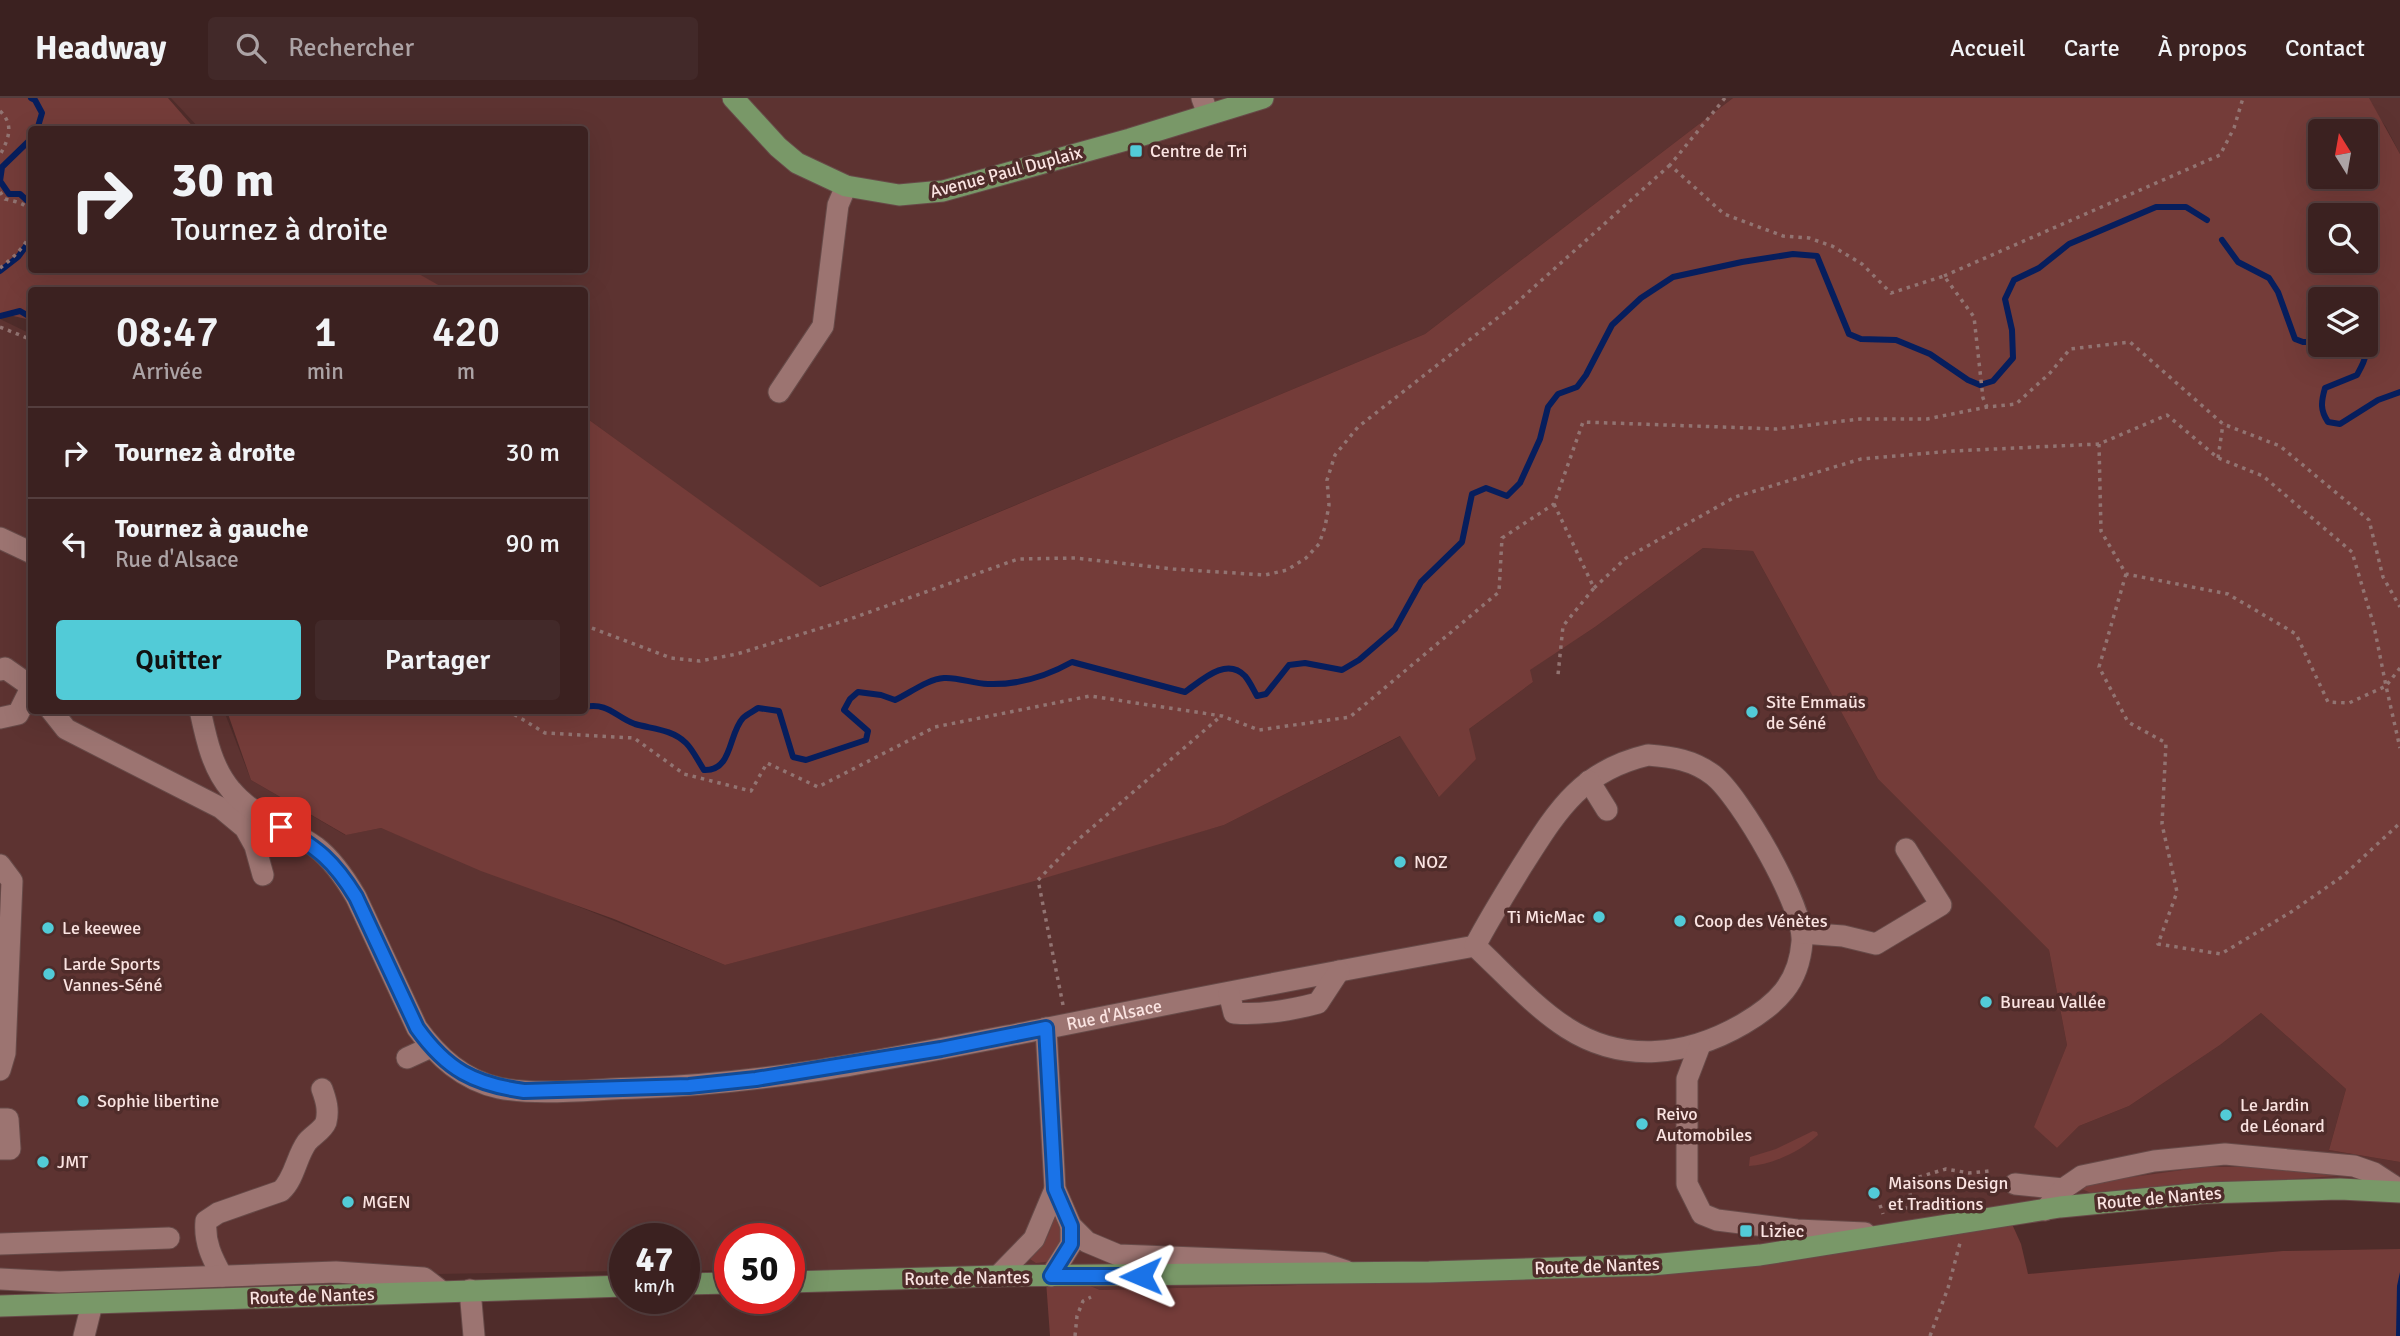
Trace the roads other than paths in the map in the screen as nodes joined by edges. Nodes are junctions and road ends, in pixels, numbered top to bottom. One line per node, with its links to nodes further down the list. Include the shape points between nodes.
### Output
1 (733, 98): 4 (main road, Avenue Paul Duplaix, via 797,163)
2 (1264, 98): 3 (main road, Avenue Paul Duplaix)
3 (1205, 106): 4 (main road, Avenue Paul Duplaix, via 1130,139 943,191 899,195)
4 (846, 186): 5 (street, via 838,205 823,326)
5 (779, 392)
6 (0, 538): 7 (street)
7 (28, 551)
8 (0, 670): 9 (street, via 5,668)
9 (28, 684)
10 (28, 692): 13 (street, via 18,714)
11 (54, 714): 16 (street, via 66,729 166,775 221,808)
12 (201, 714): 16 (street, Rue d'Alsace, via 214,762)
13 (0, 718)
14 (1590, 781): 15 (street); 20 (street, via 1626,760 1648,755 1683,759 1712,774 1726,787 1781,876); 21 (street, via 1551,819)
15 (1607, 810)
16 (240, 812): 19 (street); 24 (street, Rue d'Alsace, via 316,848 344,876 417,1028)
17 (1906, 849): 20 (street, via 1941,905 1876,944)
18 (0, 865): 26 (street, via 12,881 5,1053)
19 (263, 875)
20 (1802, 933): 23 (street, via 1796,968 1778,1000 1744,1024)
21 (1475, 946): 22 (street, Rue d'Alsace); 23 (street, via 1566,1027 1592,1041 1648,1052)
22 (1056, 1026): 24 (street, Rue d'Alsace, via 799,1073 711,1085 653,1087 499,1088 460,1072); 31 (street)
23 (1700, 1045): 36 (street, via 1687,1079 1687,1184 1702,1214 1797,1230)
24 (431, 1047): 25 (street)
25 (407, 1058)
26 (0, 1070)
27 (322, 1089): 40 (street, via 328,1106 325,1125 308,1141 289,1184 206,1221 208,1244)
28 (0, 1119): 29 (street, via 8,1119 10,1149)
29 (0, 1149)
30 (2015, 1184): 32 (street)
31 (1055, 1189): 35 (street); 41 (street, via 1034,1239)
32 (2063, 1189): 33 (street, via 2082,1176 2154,1161 2283,1151 2354,1166); 34 (street)
33 (2400, 1191): 34 (main road, Route de Nantes, via 2205,1193)
34 (2045, 1210): 36 (main road, Route de Nantes)
35 (1071, 1226): 39 (street, via 1087,1242 1118,1255 1322,1263); 42 (street, via 1071,1244)
36 (1916, 1231): 39 (main road, Route de Nantes, via 1760,1255 1651,1265)
37 (169, 1238): 38 (street)
38 (0, 1244)
39 (1354, 1273): 42 (main road, Route de Nantes)
40 (222, 1276): 43 (street, via 59,1282); 47 (street, via 336,1272 424,1278)
41 (998, 1276): 42 (main road, Route de Nantes); 44 (main road, Route de Nantes)
42 (1051, 1276)
43 (0, 1279)
44 (805, 1282)
45 (609, 1286): 46 (main road, Route de Nantes)
46 (470, 1290): 47 (main road, Route de Nantes); 51 (street)
47 (441, 1291): 48 (main road, Route de Nantes)
48 (92, 1304): 49 (main road, Route de Nantes); 50 (street)
49 (0, 1306)
50 (84, 1336)
51 (474, 1336)

